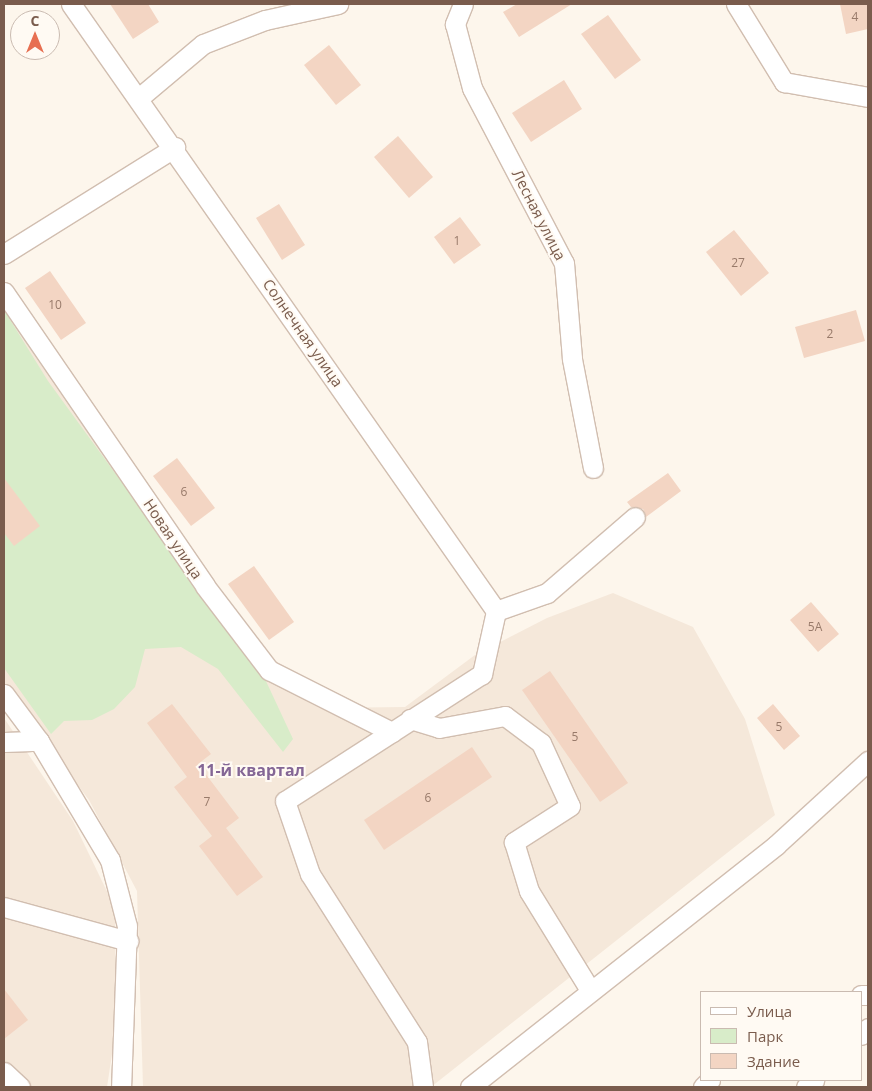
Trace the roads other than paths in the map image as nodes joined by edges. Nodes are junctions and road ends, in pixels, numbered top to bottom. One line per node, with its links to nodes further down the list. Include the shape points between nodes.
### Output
1 (70, 4): 5 (street, Солнечная улица)
2 (338, 4): 5 (street, via 265,20 203,44)
3 (463, 4): 10 (street, Лесная улица, via 455,24 472,88 564,263 572,359)
4 (736, 4): 6 (street, via 784,82)
5 (140, 97): 7 (street, Солнечная улица)
6 (868, 97)
7 (174, 147): 8 (street); 12 (street, Солнечная улица)
8 (4, 254)
9 (4, 292): 15 (street, Новая улица, via 205,586 269,670)
10 (594, 468)
11 (635, 517): 12 (street, via 547,593)
12 (496, 611): 14 (street, via 482,674)
13 (4, 694): 17 (street)
14 (410, 719): 15 (street); 21 (street, via 439,728 505,716 541,743 570,806 514,842 529,891)
15 (392, 732): 25 (street, via 285,801 310,874 417,1042)
16 (4, 742): 17 (street)
17 (39, 742): 20 (street, via 110,860)
18 (868, 761): 21 (street, via 776,845)
19 (4, 907): 20 (street)
20 (128, 941): 24 (street)
21 (590, 990): 26 (street)
22 (4, 1072): 23 (street)
23 (20, 1087)
24 (121, 1087)
25 (423, 1087)
26 (470, 1087)

